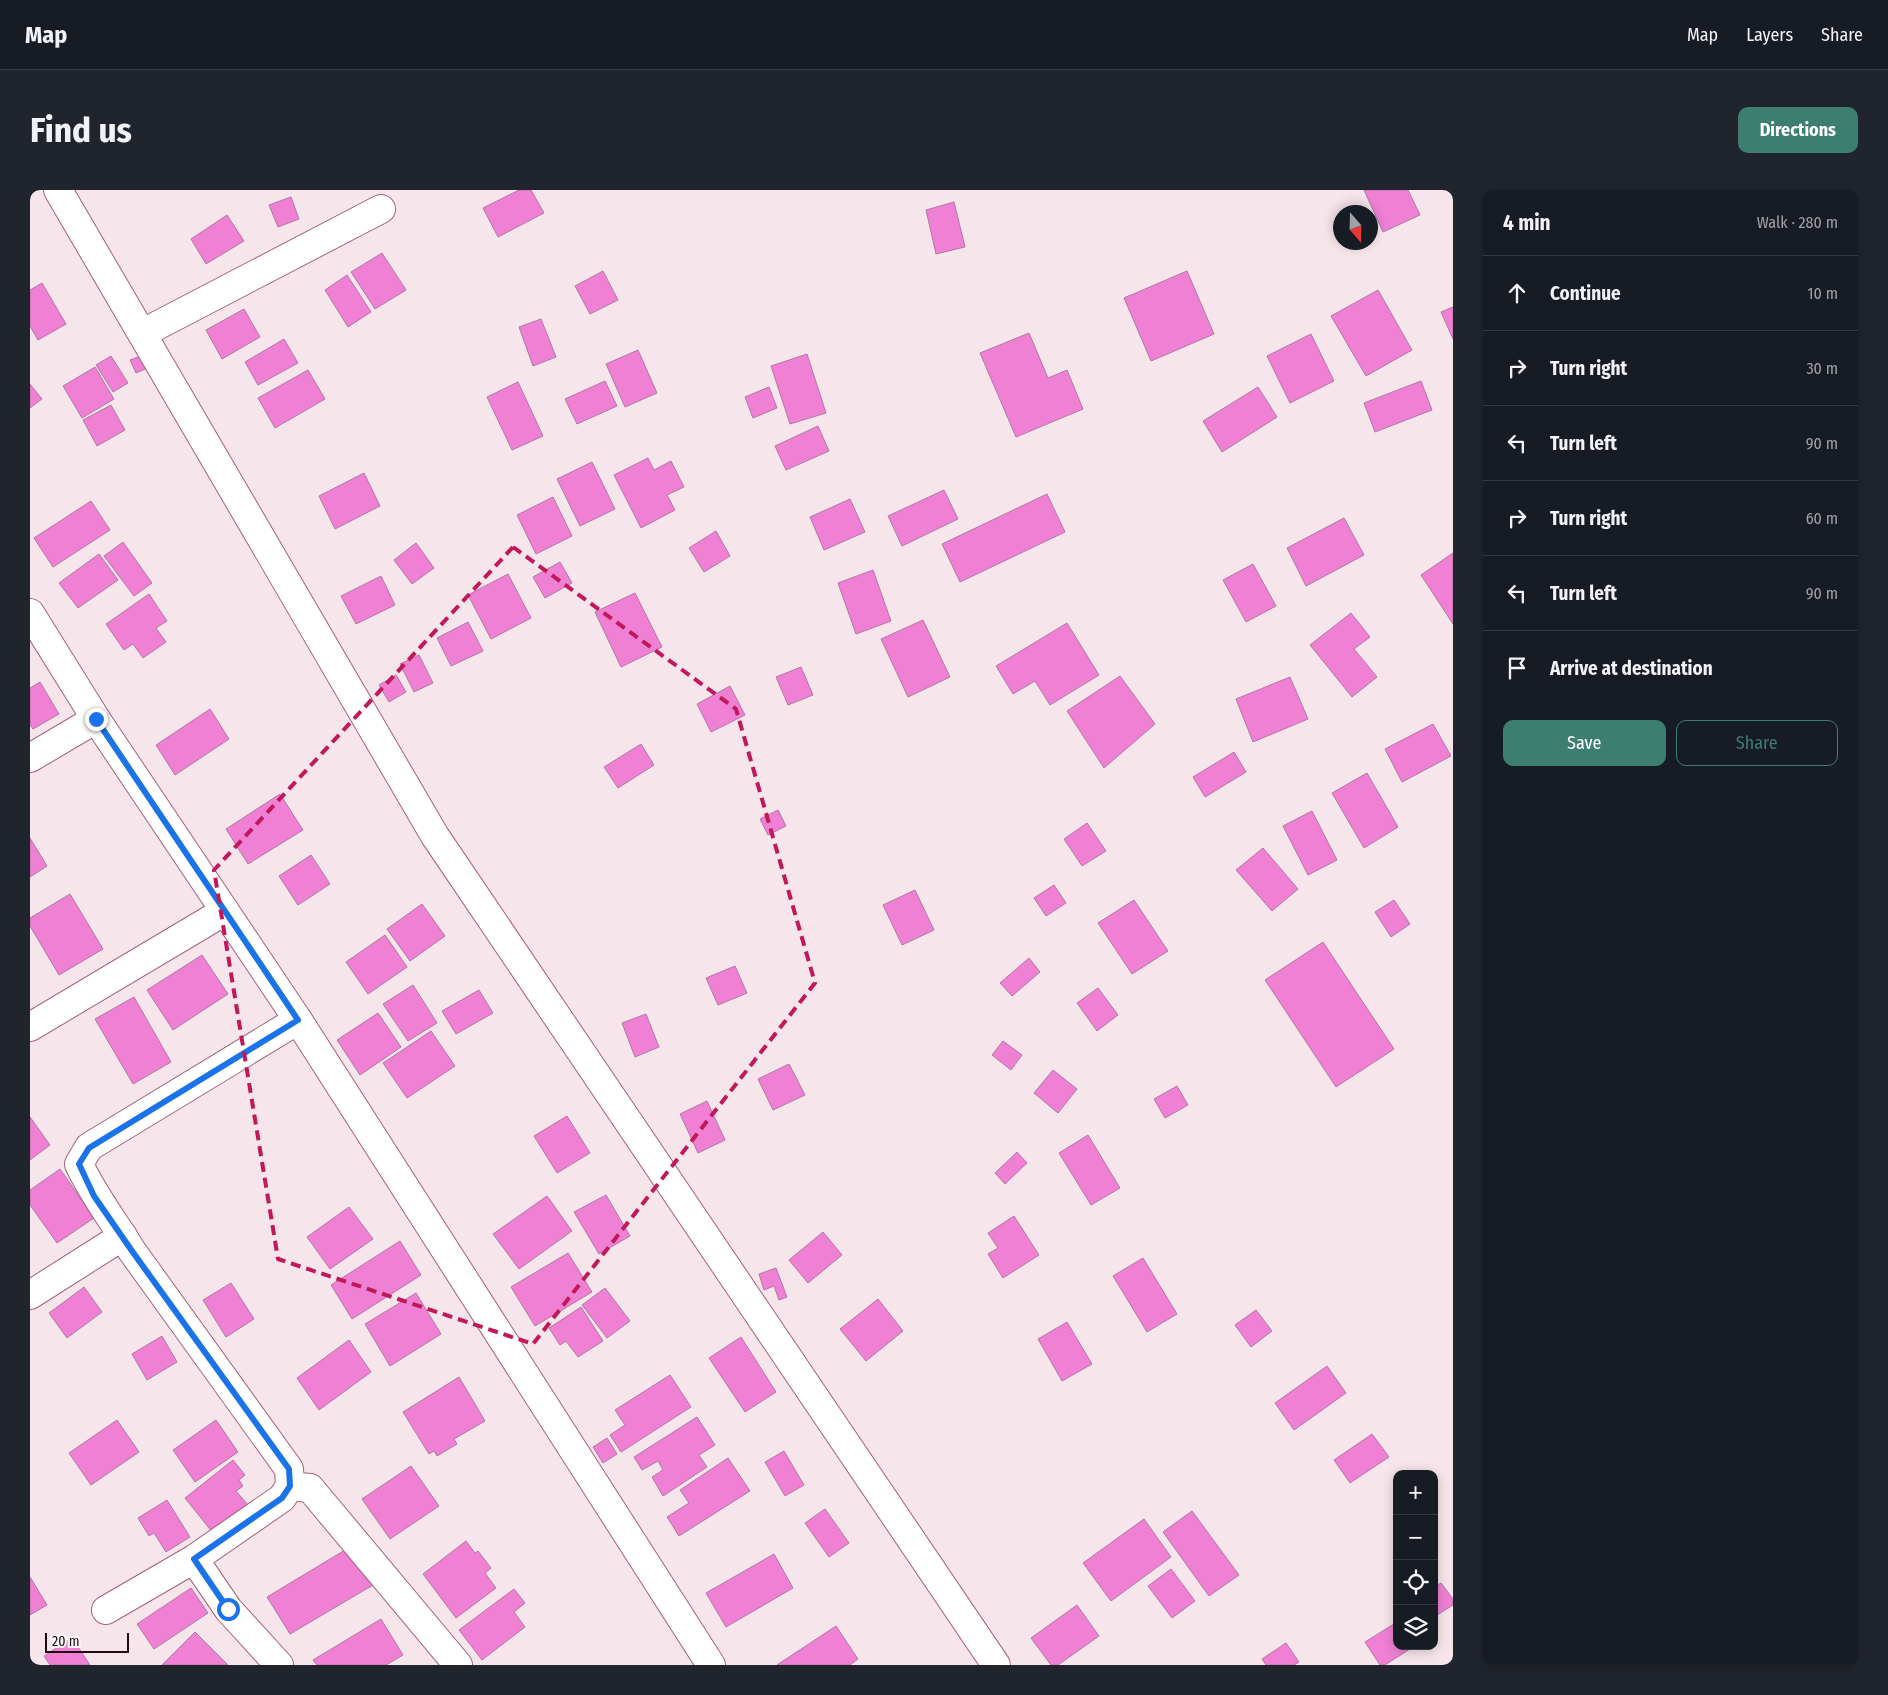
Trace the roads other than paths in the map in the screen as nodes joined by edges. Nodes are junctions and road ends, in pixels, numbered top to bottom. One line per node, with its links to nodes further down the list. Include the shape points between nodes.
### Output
1 (58, 190): 3 (street)
2 (381, 209): 3 (street)
3 (143, 333): 18 (street, via 435,836)
4 (30, 612): 5 (street)
5 (96, 719): 6 (street); 7 (street)
6 (30, 758)
7 (225, 911): 8 (street); 9 (street)
8 (298, 1020): 10 (street, via 89,1148 79,1164 94,1196); 17 (street)
9 (30, 1027)
10 (123, 1236): 11 (street); 12 (street, via 289,1469)
11 (30, 1295)
12 (290, 1486): 13 (street, via 282,1498); 16 (street, via 310,1488)
13 (194, 1559): 14 (street); 15 (street, via 228,1609)
14 (106, 1610)
15 (279, 1665)
16 (458, 1665)
17 (711, 1665)
18 (996, 1665)

